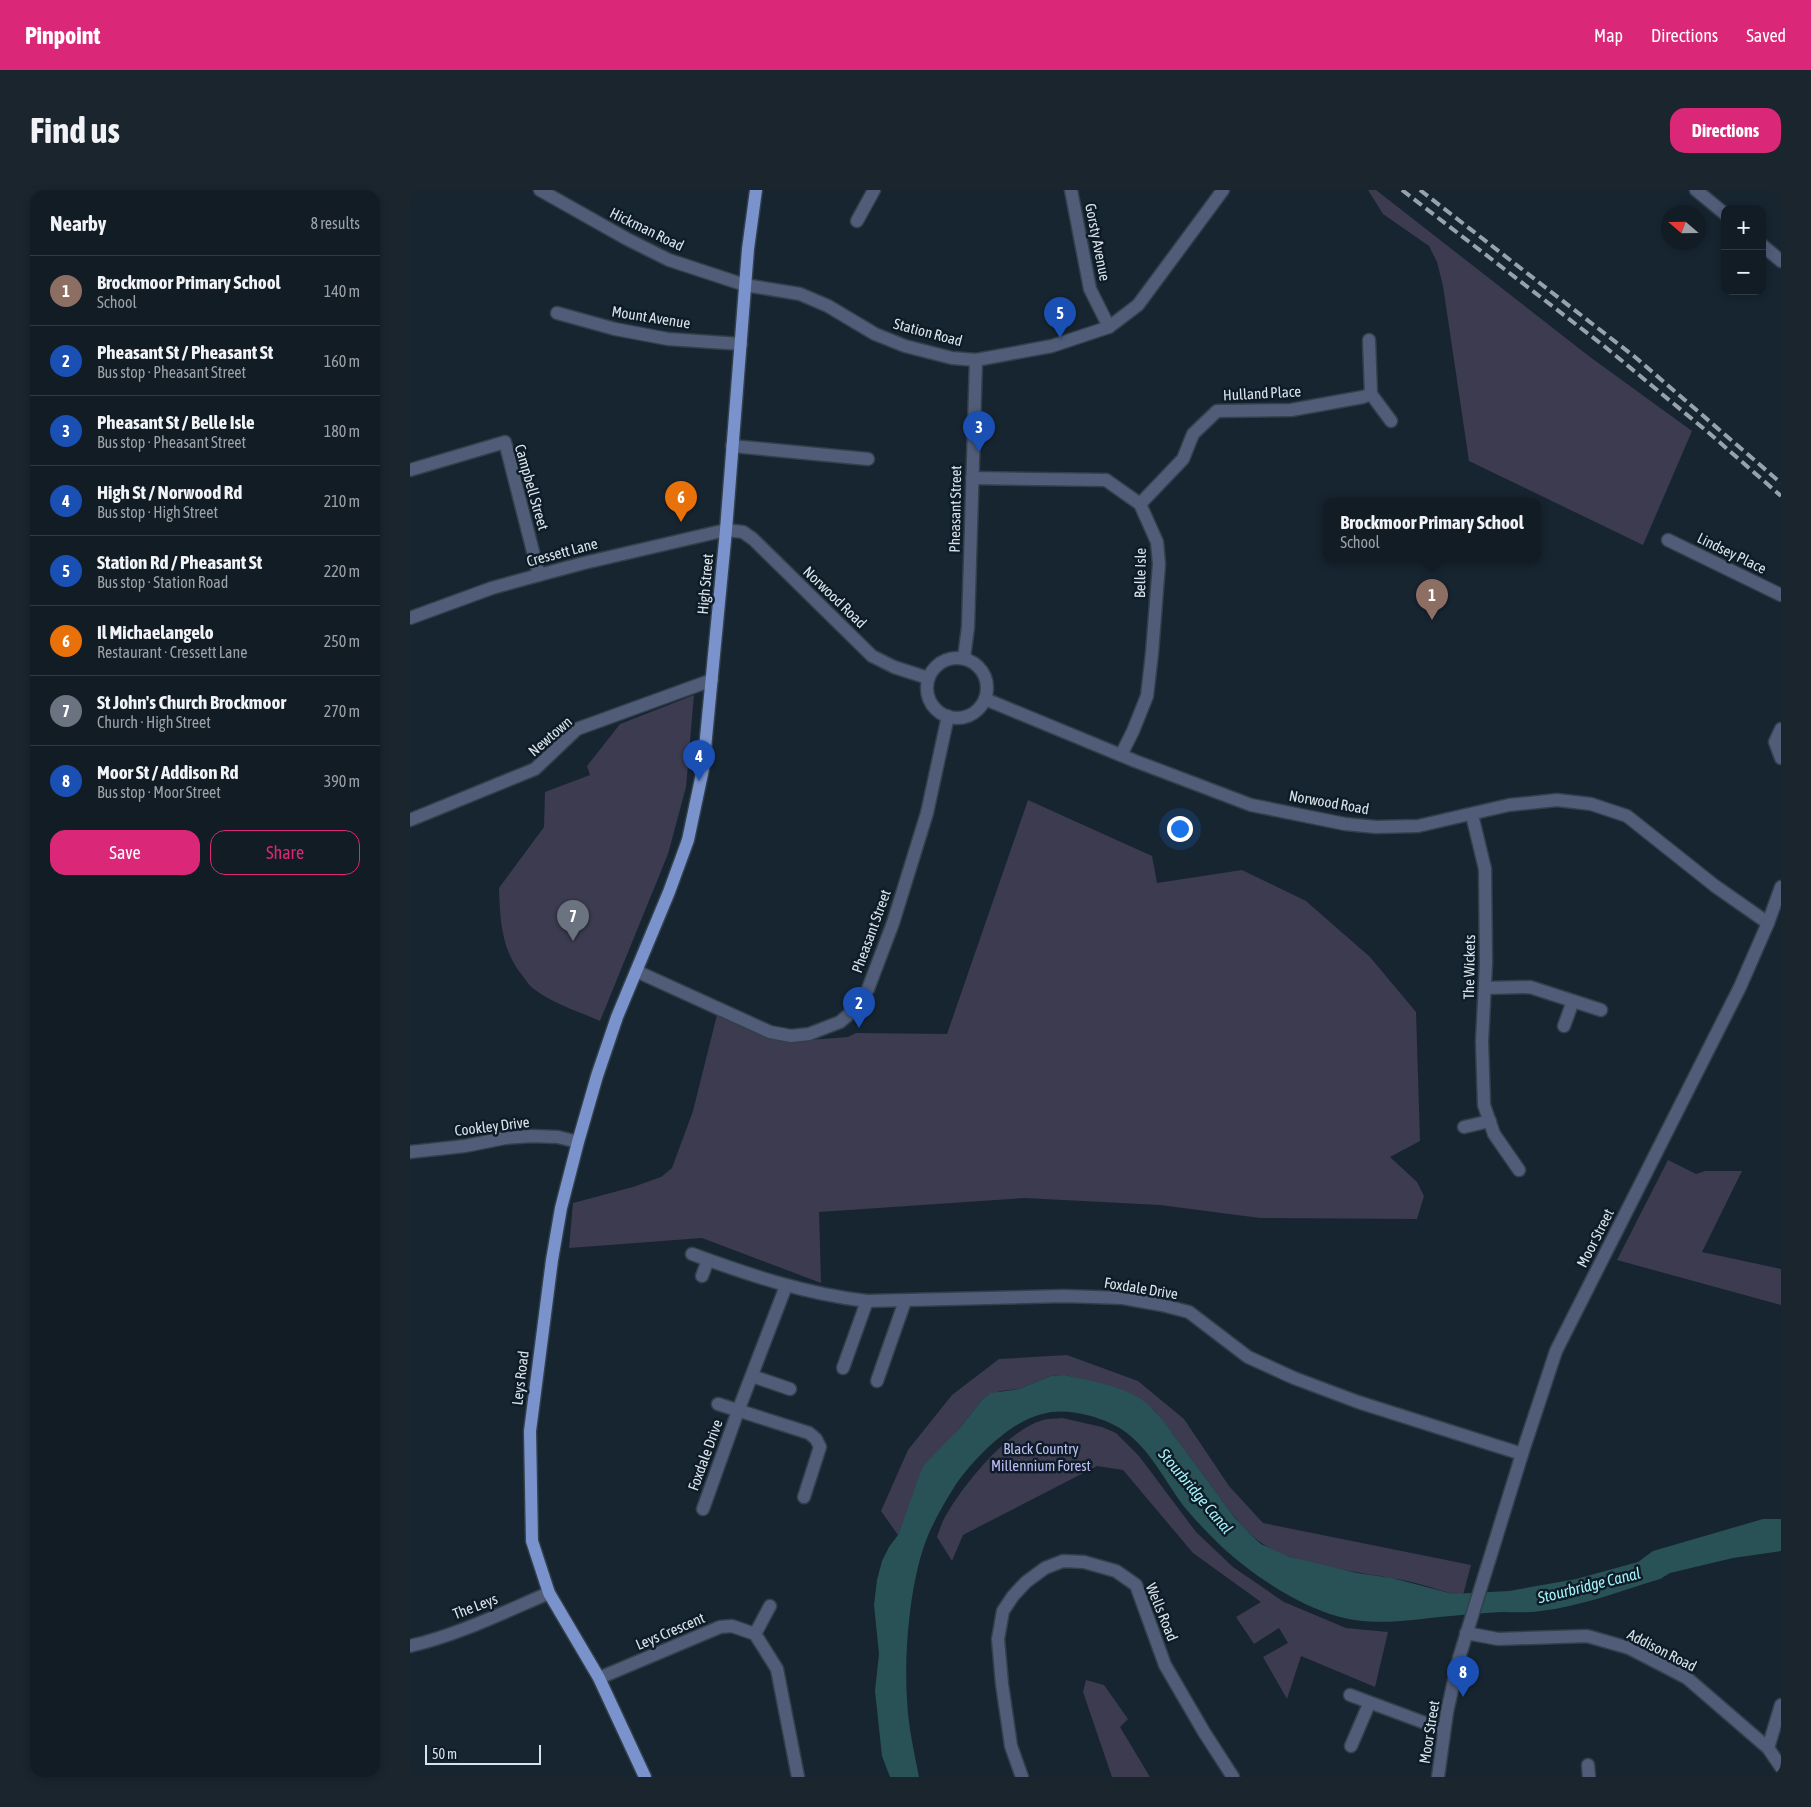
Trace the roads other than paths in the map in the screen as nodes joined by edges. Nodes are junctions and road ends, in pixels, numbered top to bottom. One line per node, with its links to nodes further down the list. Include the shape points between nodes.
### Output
1 (540, 190): 11 (street, Hickman Road, via 669,260)
2 (756, 190): 11 (main road, High Street)
3 (874, 190): 8 (street)
4 (1071, 190): 13 (street, Gorsty Avenue, via 1090,289)
5 (1223, 190): 13 (street, Station Road, via 1138,305)
6 (1696, 190): 7 (street)
7 (1721, 211)
8 (857, 221)
9 (1766, 248): 10 (street)
10 (1781, 261)
11 (745, 285): 15 (main road, High Street); 16 (street, Station Road, via 800,294 828,306 875,334 905,346 952,358)
12 (557, 313): 15 (street, Mount Avenue, via 615,329 668,338)
13 (1109, 328): 16 (street, Station Road, via 1052,346)
14 (1369, 340): 17 (street)
15 (741, 344): 19 (main road, High Street)
16 (976, 360): 22 (street, Pheasant Street)
17 (1371, 394): 18 (street); 23 (street, Hulland Place, via 1291,410 1217,411 1192,434 1183,458)
18 (1391, 421)
19 (732, 446): 20 (street); 24 (main road, High Street)
20 (868, 459)
21 (410, 470): 26 (street, Campbell Street, via 505,442)
22 (972, 478): 23 (street, via 1106,480); 29 (street, Pheasant Street, via 968,627)
23 (1140, 504): 35 (street, Belle Isle, via 1157,542 1159,564 1147,696)
24 (726, 530): 26 (street, Cressett Lane); 30 (street, Norwood Road, via 743,532 753,539 872,656); 31 (main road, High Street)
25 (1668, 540): 27 (street, Lindsey Place)
26 (540, 575): 28 (street, Cressett Lane, via 492,588)
27 (1781, 595)
28 (410, 618)
29 (964, 658): 30 (street, via 943,661); 32 (street, via 976,664 984,674)
30 (928, 678): 33 (street, via 930,700 936,710)
31 (712, 680): 38 (street, Newtown, via 577,729 535,769); 41 (main road, High Street, via 704,769 688,840)
32 (985, 699): 33 (street, via 978,710 967,716); 35 (street, Norwood Road)
33 (948, 716): 41 (street, Pheasant Street, via 926,813 893,923 868,989 854,1010 840,1022 809,1034 791,1036 770,1032)
34 (1781, 729): 36 (street, via 1775,742)
35 (1121, 755): 37 (street, Norwood Road, via 1251,805 1345,824 1418,826)
36 (1781, 758)
37 (1472, 815): 40 (street, Norwood Road, via 1509,805 1557,800 1591,804 1626,816); 42 (street, The Wickets, via 1485,869)
38 (410, 820)
39 (1781, 887): 40 (street, Moor Street)
40 (1768, 923): 63 (street, Moor Street, via 1740,987 1556,1350)
41 (636, 971): 48 (main road, Leys Road, via 603,1059)
42 (1485, 988): 43 (street, via 1530,987); 46 (street, The Wickets, via 1482,1041 1484,1105)
43 (1573, 1001): 44 (street); 45 (street)
44 (1600, 1010)
45 (1564, 1026)
46 (1490, 1121): 47 (street); 50 (street, The Wickets, via 1494,1134)
47 (1464, 1127)
48 (578, 1142): 49 (street, Cookley Drive, via 531,1136); 66 (main road, Leys Road, via 554,1249 530,1431 532,1541)
49 (410, 1152)
50 (1519, 1170)
51 (692, 1254): 52 (street, Foxdale Drive)
52 (708, 1260): 53 (street); 54 (street, Foxdale Drive)
53 (702, 1276)
54 (786, 1286): 56 (street, Foxdale Drive); 58 (street, Foxdale Drive)
55 (905, 1300): 56 (street, Foxdale Drive); 59 (street); 63 (street, Foxdale Drive, via 1064,1296 1122,1298 1162,1305 1189,1312 1248,1357 1294,1378 1358,1402)
56 (867, 1301): 57 (street)
57 (843, 1368)
58 (752, 1376): 60 (street); 62 (street, Foxdale Drive)
59 (877, 1381)
60 (790, 1389)
61 (718, 1404): 62 (street, Foxdale Drive)
62 (738, 1411): 64 (street, Foxdale Drive, via 796,1428 816,1439 820,1447); 65 (street, Foxdale Drive)
63 (1522, 1454): 68 (street, Moor Street)
64 (804, 1497)
65 (703, 1509)
66 (549, 1593): 70 (street, The Leys, via 484,1621); 71 (main road, Leys Road)
67 (770, 1606): 69 (street)
68 (1466, 1633): 75 (street, Moor Street); 77 (street, Addison Road, via 1498,1639 1587,1636 1629,1648 1686,1678)
69 (755, 1634): 71 (street, Leys Crescent, via 732,1626 720,1628); 80 (street, via 777,1669)
70 (410, 1646)
71 (599, 1678): 79 (main road, Leys Road)
72 (1350, 1695): 73 (street)
73 (1369, 1704): 75 (street); 76 (street)
74 (1781, 1705): 77 (street)
75 (1444, 1730): 83 (street, Moor Street)
76 (1351, 1746)
77 (1768, 1748): 78 (street, Addison Road)
78 (1781, 1767)
79 (645, 1777)
80 (798, 1777)
81 (1022, 1777): 82 (street, Wells Road, via 1011,1746 998,1639 1004,1610 1013,1596 1045,1568 1063,1561 1084,1562 1116,1571 1136,1586 1166,1665)
82 (1233, 1777)
83 (1438, 1777)

